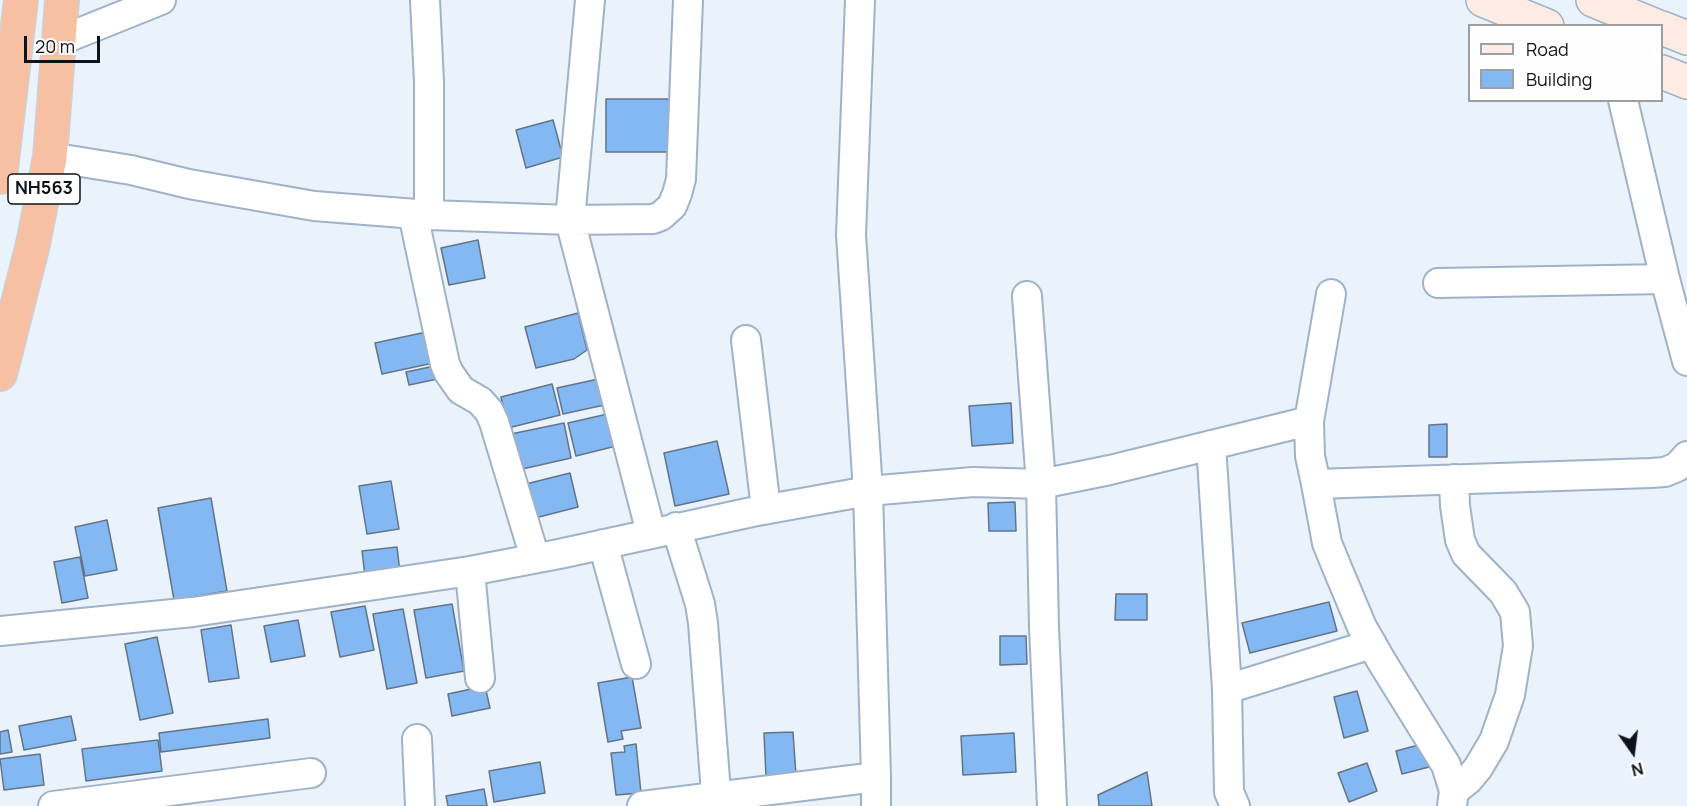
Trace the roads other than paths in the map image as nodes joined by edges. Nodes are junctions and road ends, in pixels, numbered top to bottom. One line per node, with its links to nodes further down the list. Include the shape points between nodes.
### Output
1 (21, 0): 19 (highway, NH563)
2 (62, 0): 14 (highway, NH563)
3 (161, 0): 14 (street)
4 (425, 0): 20 (street, via 429,82)
5 (590, 0): 21 (street)
6 (688, 0): 21 (street, via 681,179 672,206 653,219)
7 (860, 0): 35 (street, via 851,235)
8 (1483, 0): 10 (main road)
9 (1593, 0): 11 (main road)
10 (1542, 24)
11 (1651, 24)
12 (1663, 28): 13 (main road)
13 (1687, 38)
14 (59, 41): 18 (highway, NH563)
15 (1663, 72): 16 (main road)
16 (1687, 82)
17 (1623, 102): 22 (street)
18 (50, 157): 20 (street, via 314,206); 28 (highway, NH563)
19 (0, 177)
20 (421, 214): 21 (street); 39 (street, via 445,364 461,390 480,401 495,422)
21 (570, 220): 37 (street)
22 (1665, 279): 23 (street); 27 (street)
23 (1438, 283)
24 (1331, 294): 29 (street)
25 (1027, 296): 33 (street)
26 (746, 340): 36 (street)
27 (1687, 361)
28 (0, 374)
29 (1309, 421): 30 (street); 34 (street)
30 (1211, 445): 33 (street); 45 (street)
31 (1687, 456): 32 (street, via 1677,468 1665,472)
32 (1454, 478): 34 (street); 49 (street, via 1460,540 1466,554 1503,592 1515,612 1518,646 1510,695 1494,741)
33 (1041, 484): 35 (street, via 973,482); 55 (street)
34 (1316, 484): 42 (street, via 1327,543)
35 (868, 491): 36 (street); 48 (street)
36 (766, 509): 37 (street)
37 (663, 530): 38 (street); 50 (street, via 700,604)
38 (603, 544): 39 (street); 43 (street)
39 (535, 558): 40 (street)
40 (470, 571): 41 (street, via 193,612); 44 (street)
41 (0, 631)
42 (1372, 644): 45 (street); 49 (street, via 1446,765)
43 (636, 664)
44 (480, 678)
45 (1227, 688): 56 (street, via 1229,792)
46 (417, 739): 52 (street)
47 (312, 773): 51 (street)
48 (876, 777): 50 (street); 54 (street)
49 (1453, 798)
50 (717, 801): 53 (street)
51 (52, 806)
52 (420, 806)
53 (642, 806)
54 (876, 806)
55 (1052, 806)
56 (1235, 806)

